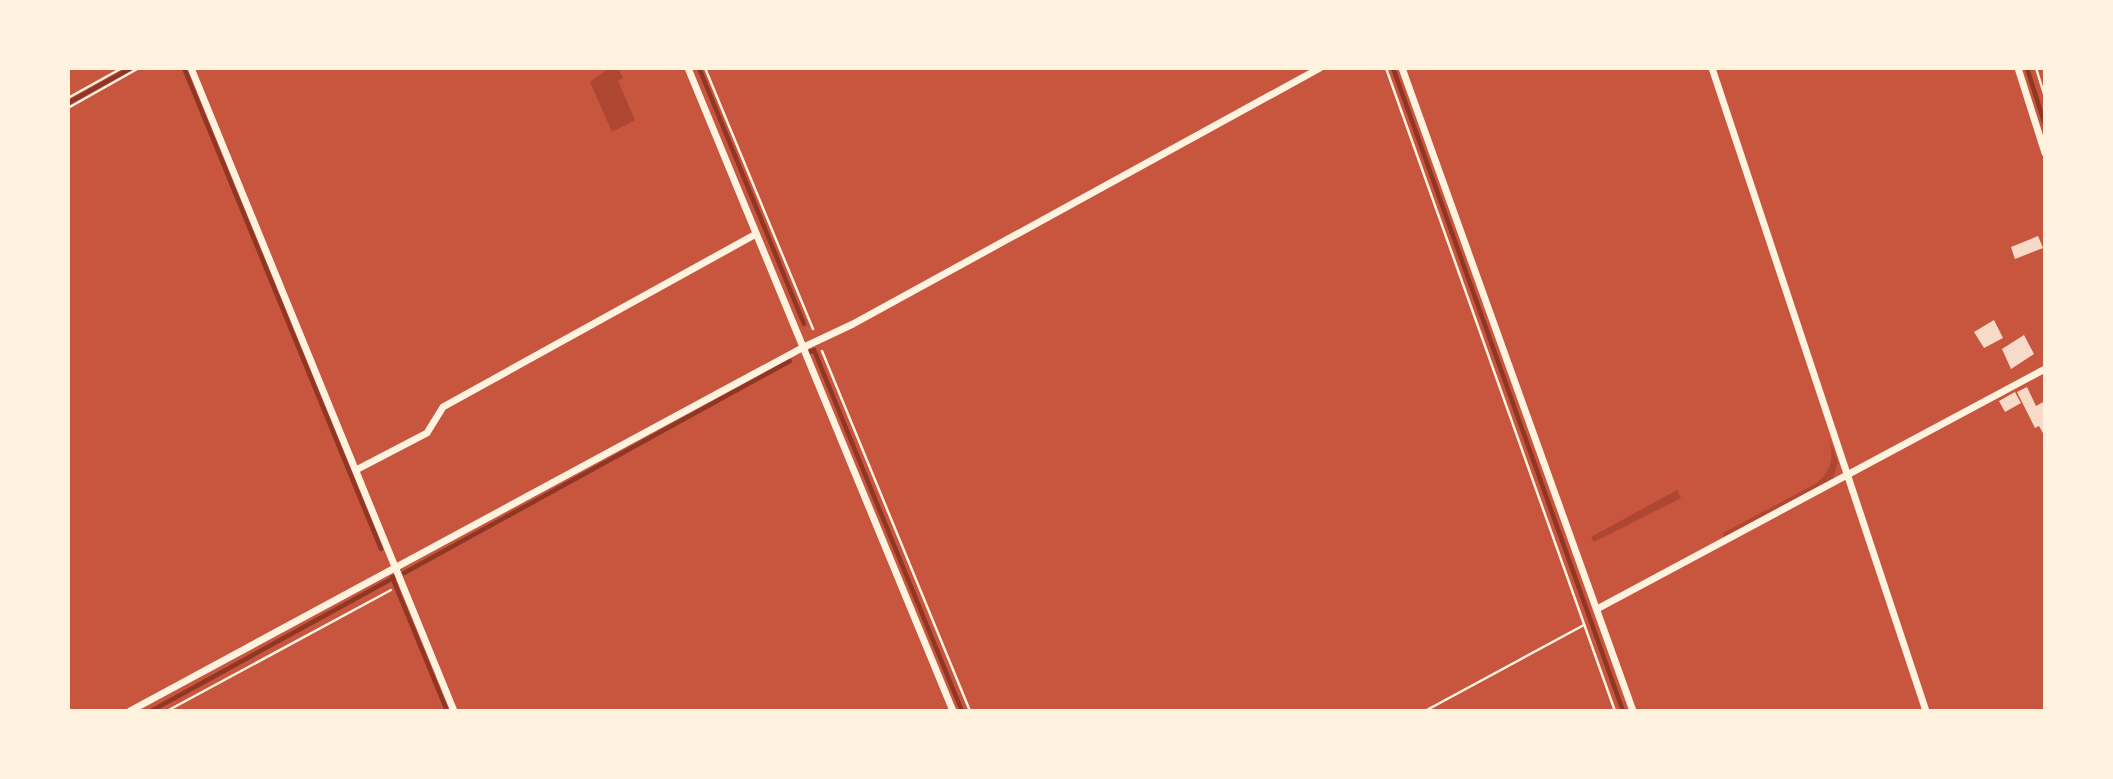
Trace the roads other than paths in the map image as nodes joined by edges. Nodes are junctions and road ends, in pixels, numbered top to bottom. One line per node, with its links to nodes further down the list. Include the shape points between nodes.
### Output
1 (191, 68): 11 (street)
2 (688, 68): 8 (street)
3 (1320, 68): 9 (street)
4 (1402, 68): 14 (street)
5 (1712, 68): 12 (street)
6 (2018, 68): 7 (street)
7 (2045, 153)
8 (755, 234): 9 (street); 11 (street, via 443,407 427,433)
9 (802, 348): 13 (street); 17 (street)
10 (2045, 369): 12 (street)
11 (356, 470): 13 (street)
12 (1847, 476): 14 (street); 19 (street)
13 (396, 569): 15 (street); 16 (street)
14 (1597, 609): 18 (street)
15 (130, 711)
16 (454, 711)
17 (953, 711)
18 (1633, 711)
19 (1926, 711)

